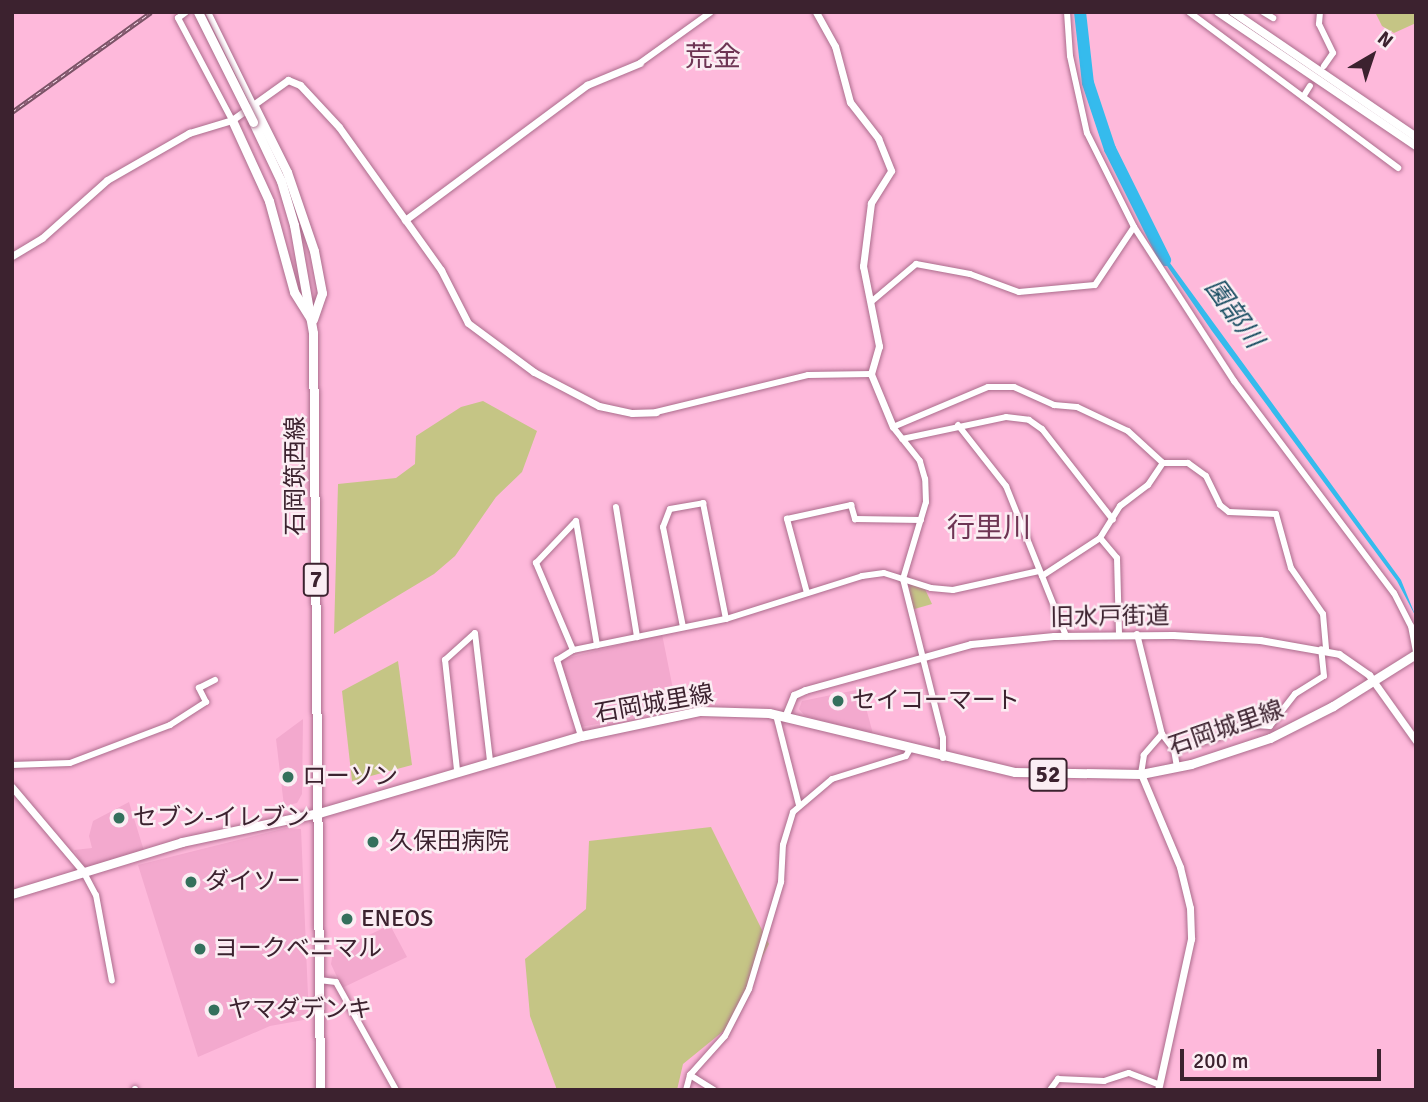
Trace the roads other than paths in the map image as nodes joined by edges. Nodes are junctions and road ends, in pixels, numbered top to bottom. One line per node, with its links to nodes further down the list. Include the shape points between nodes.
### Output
1 (186, 12): 18 (street, via 178,18)
2 (198, 12): 26 (main road, 石岡筑西線 / 7, bridge, via 289,206)
3 (208, 12): 17 (street)
4 (711, 12): 13 (street)
5 (816, 12): 25 (street, via 835,46 850,102 878,138 891,172 871,203 863,266)
6 (1067, 12): 23 (street, via 1070,56 1087,133)
7 (1189, 12): 16 (street)
8 (1218, 12): 20 (main road)
9 (1233, 12): 19 (main road)
10 (1263, 12): 12 (street)
11 (1320, 12): 14 (street, via 1319,24 1333,53)
12 (1273, 18)
13 (640, 63): 22 (street, via 587,85)
14 (1324, 66)
15 (1310, 86): 16 (street)
16 (1303, 97): 21 (street)
17 (254, 106): 18 (street); 22 (street, via 279,83 288,80 300,85 339,127); 26 (main road, via 287,172 314,251 322,293)
18 (232, 120): 24 (street, via 189,133 107,180 42,237); 26 (main road, via 269,201 294,292)
19 (1416, 137)
20 (1416, 146)
21 (1398, 168)
22 (405, 220): 28 (street, via 441,270 468,323 491,343 598,406)
23 (1134, 228): 25 (street, via 1095,285 1018,292 970,274 916,264); 49 (street, via 1234,381 1394,593 1411,626)
24 (12, 256)
25 (871, 302): 27 (street, via 879,346)
26 (312, 321): 67 (main road, 石岡筑西線 / 7)
27 (871, 374): 28 (street, via 808,375); 30 (street)
28 (656, 412)
29 (958, 425): 31 (street); 35 (street, via 1006,417 1029,420 1042,429); 37 (street, via 1006,486)
30 (893, 427): 31 (street); 32 (street, via 988,387 1014,387 1128,431)
31 (902, 439): 34 (street, via 920,461 925,479)
32 (1163, 463): 35 (street, via 1148,485 1120,506); 48 (street, via 1188,463 1206,476 1220,505 1229,512 1276,513 1291,568 1323,614)
33 (616, 507): 45 (street)
34 (920, 520): 38 (street); 39 (street, via 855,519 851,505 787,519)
35 (1114, 520): 36 (street)
36 (1100, 538): 37 (street); 42 (street, via 1117,558)
37 (1040, 574): 38 (street, via 953,590); 44 (street)
38 (903, 579): 39 (street, via 875,574); 50 (street)
39 (807, 593): 40 (street)
40 (726, 619): 41 (street); 41 (street, via 703,503 670,509 663,527)
41 (683, 627): 45 (street)
42 (1119, 634): 43 (street, 旧水戸街道); 44 (street, 旧水戸街道)
43 (1138, 634): 48 (street, 旧水戸街道, via 1260,640); 54 (street)
44 (1066, 636): 50 (street, 旧水戸街道, via 971,643)
45 (637, 637): 46 (street)
46 (597, 645): 47 (street); 47 (street, via 576,521 536,563)
47 (573, 650): 55 (street, via 557,660)
48 (1323, 650): 52 (street, 旧水戸街道, via 1353,661); 58 (street, via 1324,676 1295,694 1270,726 1242,724 1219,737)
49 (1416, 653): 52 (main road, 石岡城里線 / 52)
50 (924, 658): 53 (street, 旧水戸街道, via 794,695); 59 (street, via 943,738)
51 (215, 680): 61 (street, via 200,688 206,702 170,724 70,763)
52 (1375, 681): 56 (street, 旧水戸街道); 62 (main road, 石岡城里線 / 52, via 1270,738)
53 (781, 716): 55 (main road, 石岡城里線 / 52, via 700,712); 57 (main road, 石岡城里線 / 52); 66 (street)
54 (1162, 734): 58 (street); 64 (street, via 1144,755)
55 (581, 736): 60 (main road, 石岡城里線 / 52)
56 (1416, 741)
57 (910, 749): 59 (main road, 石岡城里線 / 52); 66 (street, via 906,756 831,779)
58 (1174, 750): 62 (street)
59 (943, 758): 64 (main road, 石岡城里線 / 52, via 1034,774)
60 (490, 760): 63 (main road, 石岡城里線 / 52); 63 (street, via 475,633 445,660)
61 (12, 765)
62 (1177, 767): 64 (main road, 石岡城里線 / 52)
63 (457, 770): 67 (main road, 石岡城里線 / 52)
64 (1141, 774): 73 (street, via 1180,867 1190,908 1191,939)
65 (12, 787): 68 (street)
66 (799, 806): 72 (street, via 783,845 781,881 749,989 725,1036)
67 (318, 813): 68 (main road, 石岡城里線 / 52, via 182,842); 70 (main road, 石岡筑西線 / 7)
68 (83, 871): 69 (main road, 石岡城里線 / 52); 71 (street, via 96,895)
69 (12, 894)
70 (319, 980): 74 (main road, 石岡筑西線 / 7); 75 (street, via 336,982)
71 (112, 981)
72 (690, 1075): 76 (street); 77 (street)
73 (1158, 1087): 78 (street, via 1129,1073 1104,1081 1058,1079)
74 (320, 1090)
75 (396, 1090)
76 (686, 1090)
77 (714, 1090)
78 (1050, 1090)

